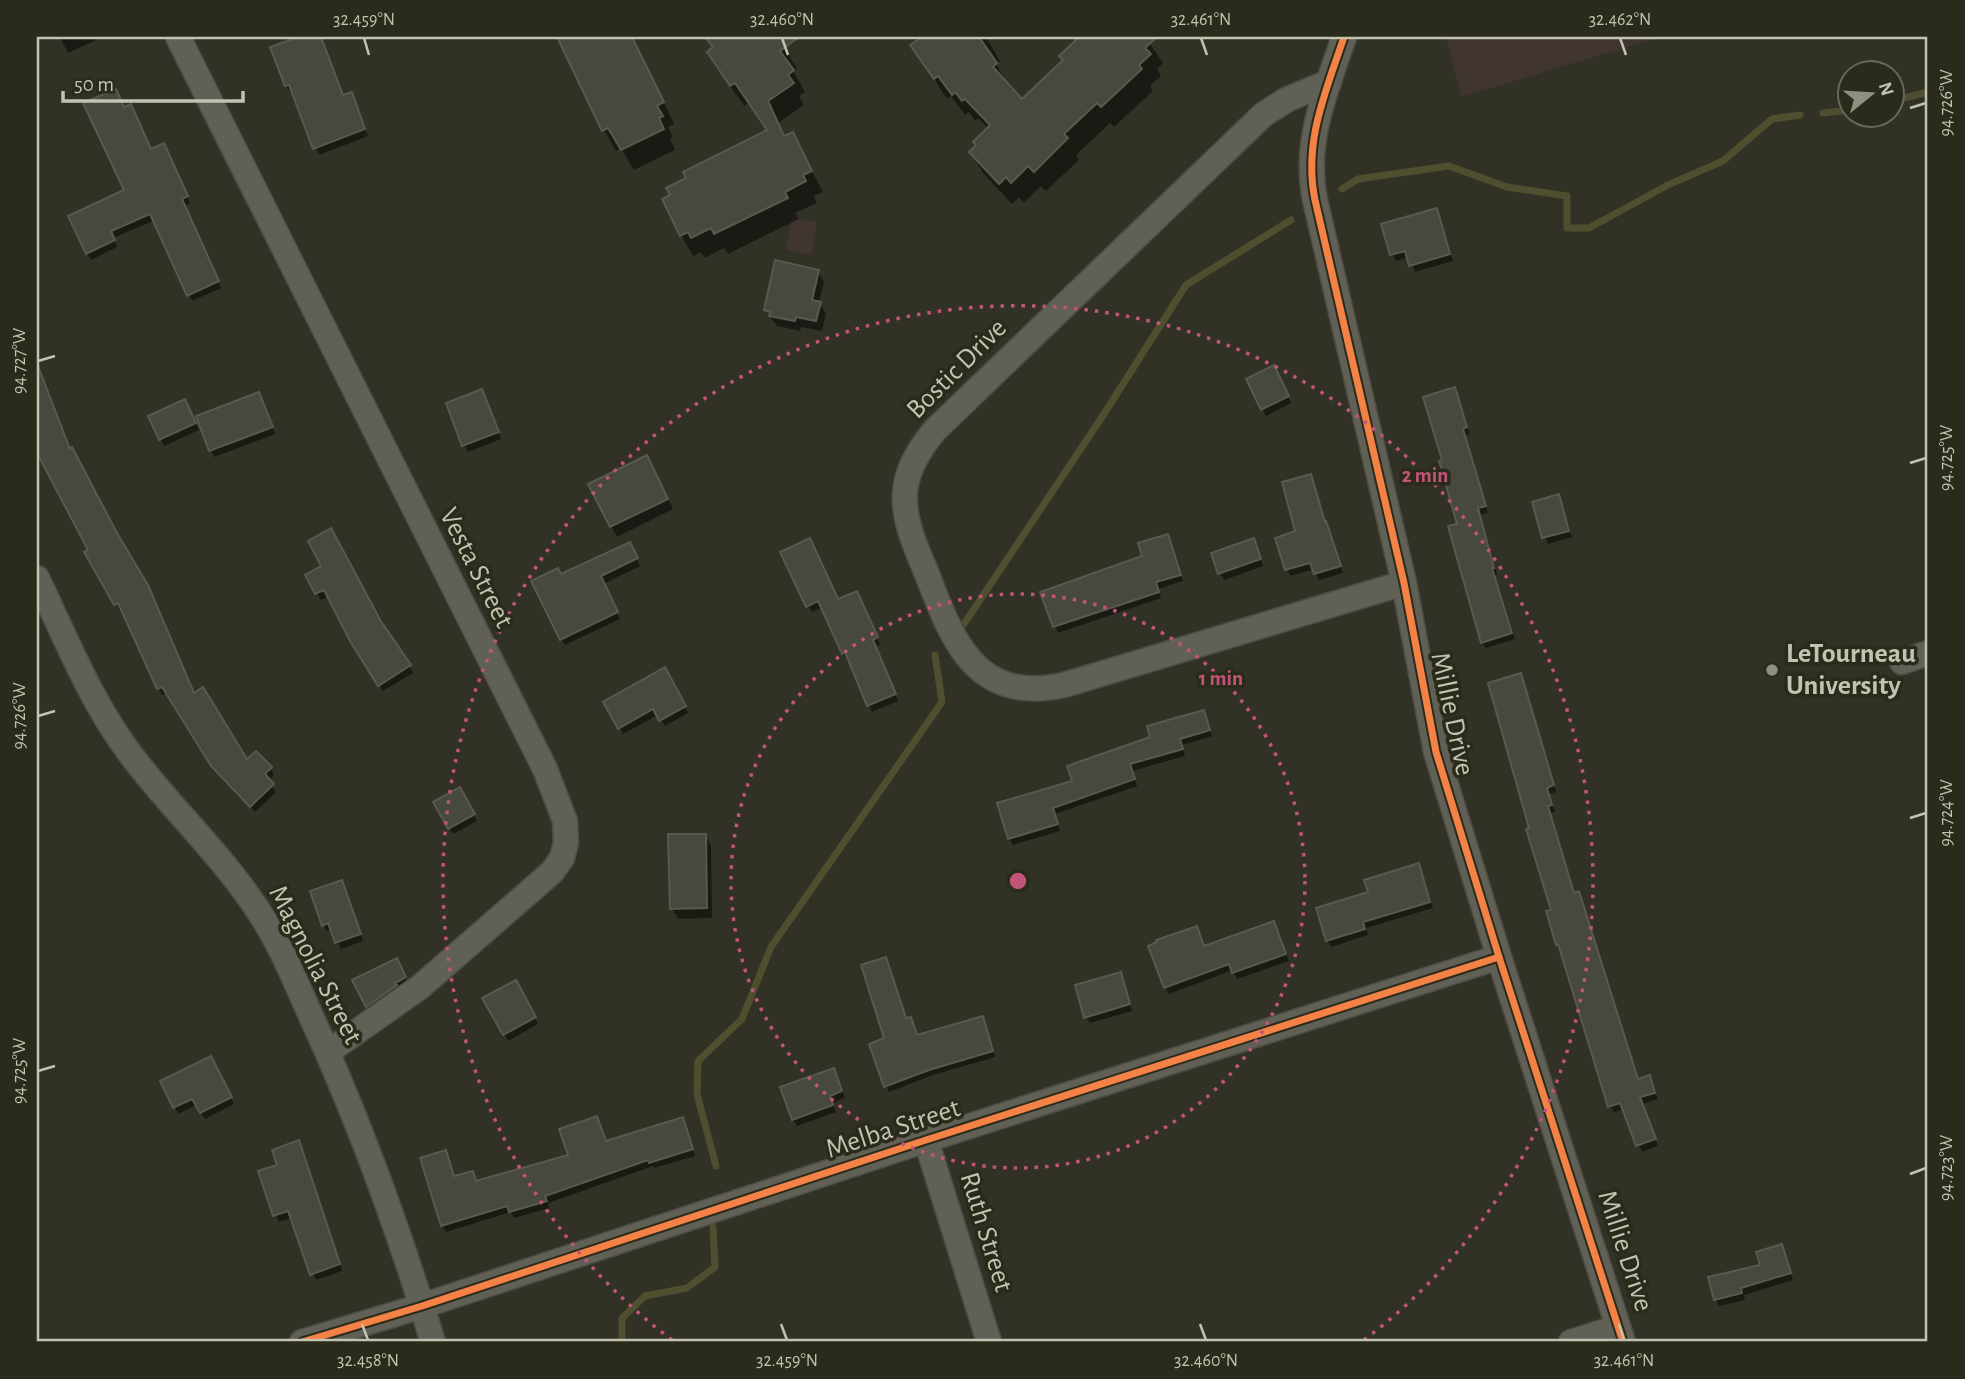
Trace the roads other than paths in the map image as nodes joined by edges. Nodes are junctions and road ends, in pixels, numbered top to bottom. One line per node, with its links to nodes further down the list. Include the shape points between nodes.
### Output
1 (178, 37): 9 (street, Vesta Street, via 545,769 565,821 562,858 544,882 420,987)
2 (1344, 37): 3 (street)
3 (1329, 82): 5 (street, Millie Drive, via 1313,137 1312,184); 5 (street, Bostic Drive, via 1264,114 935,430 909,473 907,520 956,642 988,676 1026,688 1064,685)
4 (37, 578): 9 (street, Magnolia Street, via 115,731 230,870 262,916)
5 (1404, 583): 8 (street, Millie Drive, via 1436,752)
6 (1928, 653): 7 (street)
7 (1902, 662)
8 (1499, 957): 10 (street, Melba Street); 12 (street, Millie Drive)
9 (328, 1052): 11 (street, Magnolia Street, via 381,1182)
10 (926, 1140): 11 (street, Melba Street); 15 (street, Ruth Street)
11 (422, 1306): 13 (street, Melba Street); 14 (street, Magnolia Street)
12 (1621, 1334): 16 (street)
13 (302, 1342)
14 (433, 1342)
15 (989, 1342)
16 (1571, 1342)

